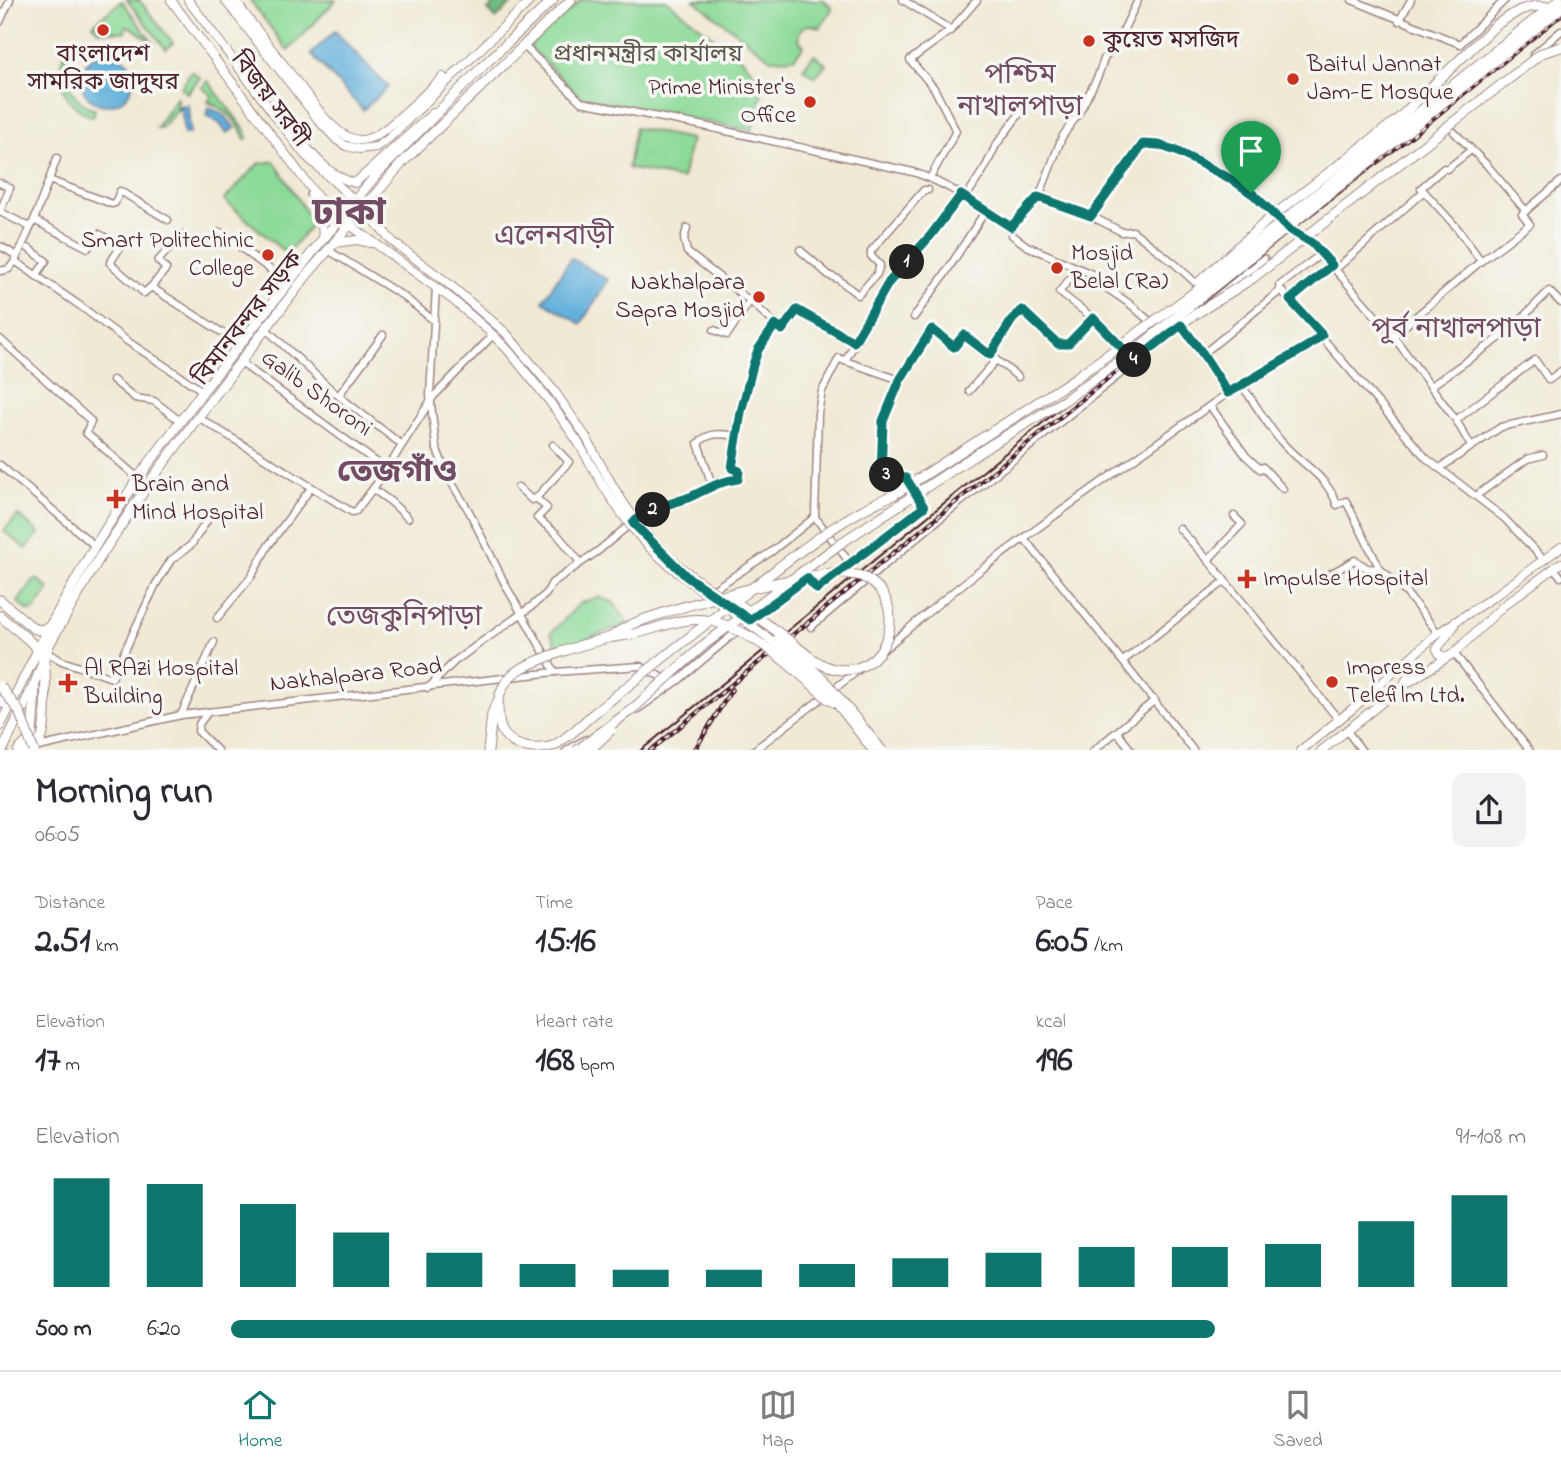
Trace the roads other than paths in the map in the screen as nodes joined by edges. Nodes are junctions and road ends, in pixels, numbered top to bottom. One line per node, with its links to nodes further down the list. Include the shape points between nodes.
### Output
1 (10, 0): 20 (street)
2 (171, 0): 34 (main road, বিজয় সরণী)
3 (188, 0): 29 (main road, বিজয় সরণী)
4 (225, 0): 7 (main road, via 329,132 346,146 363,149 388,139)
5 (234, 0): 6 (main road, via 330,123 351,139 363,140 382,134)
6 (525, 0)
7 (531, 0)
8 (553, 0): 28 (highway, বিমানবন্দর সড়ক)
9 (571, 0): 25 (highway, বিমানবন্দর সড়ক)
10 (903, 0): 23 (street)
11 (977, 0): 23 (street)
12 (1138, 0): 43 (street, via 1062,137)
13 (1352, 0): 21 (street)
14 (1411, 0): 21 (street)
15 (1505, 0): 21 (street, via 1460,44)
16 (1524, 0): 18 (street)
17 (1559, 0): 52 (street); 79 (highway, bridge)
18 (1530, 7)
19 (1561, 9): 79 (highway, bridge, via 1527,8 1497,24 1398,119 1246,238); 100 (highway, bridge)
20 (1, 13): 22 (street)
21 (1399, 21)
22 (0, 22)
23 (951, 30): 35 (street, via 910,60 934,88 956,131)
24 (1559, 36): 33 (street)
25 (524, 46): 35 (street, via 581,102 895,166); 39 (highway, বিমানবন্দর সড়ক, via 411,153)
26 (1561, 47): 100 (highway, bridge, via 1542,53 1253,278)
27 (1030, 100): 42 (street)
28 (446, 103): 29 (main road, via 355,183 337,176); 44 (highway, বিমানবন্দর সড়ক)
29 (271, 112): 44 (main road, বিজয় সরণী, via 305,155)
30 (1454, 132): 31 (street)
31 (1471, 150): 41 (street, via 1421,188); 47 (street)
32 (57, 158): 36 (street)
33 (1406, 159)
34 (302, 176): 50 (main road, বিজয় সরণী); 59 (main road, via 322,222)
35 (930, 178): 42 (street)
36 (49, 180): 51 (street, via 112,204 120,191); 53 (street)
37 (0, 183): 48 (street, via 10,188)
38 (1560, 185): 47 (street)
39 (380, 189): 45 (highway, বিমানবন্দর সড়ক); 60 (main road, via 376,210)
40 (928, 190): 65 (street, via 871,251 880,265 858,295)
41 (1423, 192): 69 (street); 70 (street)
42 (963, 196): 46 (street); 98 (street, via 889,282)
43 (1038, 197): 49 (street); 55 (street)
44 (354, 201): 45 (main road, বিজয় সরণী); 50 (highway, বিমানবন্দর সড়ক)
45 (364, 209): 54 (highway, বিমানবন্দর সড়ক); 60 (main road, বিজয় সরণী)
46 (986, 210): 55 (street); 83 (street)
47 (1526, 211): 69 (street, via 1522,214 1530,224)
48 (0, 212): 53 (street)
49 (1091, 216): 52 (street, via 1143,144 1176,151 1233,180); 77 (street, via 1122,232 1133,231)
50 (339, 219): 54 (main road, বিজয় সরণী); 59 (highway, বিমানবন্দর সড়ক)
51 (168, 220)
52 (1282, 222): 66 (street); 77 (street)
53 (32, 224): 67 (street); 75 (street, via 89,248 99,234 121,246 110,263 144,293)
54 (349, 226): 62 (highway, বিমানবন্দর সড়ক); 64 (main road, বিজয় সরণী)
55 (1011, 227): 71 (street, via 1012,235 1027,246)
56 (687, 228): 81 (street, via 688,252)
57 (220, 232): 74 (street)
58 (181, 235): 75 (street, via 158,261 166,270)
59 (323, 239): 74 (highway, বিমানবন্দর সড়ক)
60 (393, 242): 89 (main road)
61 (0, 246): 67 (street)
62 (331, 246): 64 (main road, via 357,240); 85 (street); 90 (highway, বিমানবন্দর সড়ক)
63 (29, 248): 73 (street, via 46,261)
64 (386, 250): 76 (main road, বিজয় সরণী)
65 (800, 250)
66 (1321, 254): 70 (street); 78 (street, via 1279,286)
67 (16, 258): 72 (street, via 9,269); 73 (street)
68 (1264, 259): 88 (street)
69 (1481, 261): 95 (street)
70 (1334, 267): 80 (street); 95 (street)
71 (1078, 269): 84 (street, via 1059,292); 86 (street, via 1094,275)
72 (0, 271)
73 (36, 276): 113 (street)
74 (288, 283): 99 (highway, বিমানবন্দর সড়ক)
75 (151, 287): 99 (street)
76 (436, 287): 85 (street); 93 (main road, বিজয় সরণী)
77 (1200, 287): 86 (street)
78 (1282, 290): 80 (street); 101 (street)
79 (1188, 297): 183 (highway, bridge, via 1052,394 823,534 553,746 526,749 513,743 502,730)
80 (1290, 300): 94 (street)
81 (750, 301): 87 (street); 91 (street, via 727,335)
82 (1561, 303): 112 (street, via 1549,291 1508,332)
83 (914, 317)
84 (1093, 318): 102 (street, via 1068,344 1058,344 1022,310); 104 (street)
85 (433, 320): 117 (street)
86 (1153, 324): 96 (street)
87 (775, 325): 98 (street, via 782,330 797,310); 123 (street, via 758,350)
88 (1181, 325): 96 (street); 101 (street)
89 (500, 328): 93 (main road); 124 (main road, via 555,392)
90 (265, 329): 105 (highway, বিমানবন্দর সড়ক); 116 (street)
91 (714, 330)
92 (383, 335): 116 (street)
93 (493, 335): 117 (street, Galib Shoroni); 124 (main road, বিজয় সরণী)
94 (1322, 335): 111 (street); 130 (street, via 1426,458)
95 (1393, 336): 112 (street)
96 (1167, 337): 104 (street)
97 (0, 339): 132 (street, via 91,421 86,433)
98 (854, 342): 106 (street)
99 (240, 344): 113 (highway, বিমানবন্দর সড়ক)
100 (1135, 350): 186 (highway, bridge, via 823,556 705,644)
101 (1203, 354): 115 (street)
102 (990, 355): 103 (street); 110 (street, via 964,335 954,347 932,329)
103 (996, 360): 108 (street); 114 (street)
104 (1135, 361): 166 (street)
105 (240, 362): 120 (highway, বিমানবন্দর সড়ক); 131 (street, Galib Shoroni)
106 (845, 362): 110 (street); 141 (street, via 839,358 822,391)
107 (1561, 371): 121 (street, via 1549,380 1535,360)
108 (1018, 377)
109 (113, 380): 122 (street, via 135,398 154,401)
110 (900, 380): 152 (street, via 883,421 881,474 906,478 924,507)
111 (1241, 386): 115 (street); 154 (street, via 1280,441 1327,485 1337,505 1346,501)
112 (1431, 386): 121 (street)
113 (203, 391): 122 (highway, বিমানবন্দর সড়ক)
114 (970, 391)
115 (1228, 393): 118 (street)
116 (339, 395): 125 (street)
117 (430, 402): 125 (street, Galib Shoroni); 161 (street, via 433,436 449,477)
118 (1210, 406): 137 (street, via 1246,456); 146 (street)
119 (1561, 414): 127 (street, via 1501,427)
120 (198, 417): 135 (street); 158 (highway, বিমানবন্দর সড়ক)
121 (1456, 420): 127 (street)
122 (180, 421): 132 (highway, বিমানবন্দর সড়ক)
123 (737, 436): 133 (street, via 732,468 739,471 738,479); 133 (street, via 717,433 698,443)
124 (582, 440): 159 (main road, bridge, via 642,529 676,564); 184 (main road, bridge, via 612,499 648,546 789,654)
125 (402, 445): 131 (street, Galib Shoroni)
126 (553, 445): 139 (street, via 569,462)
127 (1471, 446): 130 (street)
128 (1543, 455): 138 (street, via 1527,459)
129 (0, 465): 147 (street)
130 (1440, 468): 138 (street)
131 (387, 470): 136 (street)
132 (138, 478): 147 (highway, বিমানবন্দর সড়ক)
133 (712, 485): 144 (street)
134 (518, 487): 139 (street)
135 (311, 488): 136 (street, via 355,513); 163 (street, via 268,546 251,578)
136 (373, 489): 142 (street)
137 (1283, 489)
138 (1477, 495): 150 (street)
139 (536, 498): 151 (street, via 547,508 537,518)
140 (1234, 516): 149 (street, via 1242,524)
141 (816, 517): 152 (street); 159 (street)
142 (408, 518)
143 (208, 519): 171 (street, via 156,584 112,678)
144 (633, 523): 151 (street); 165 (street, via 686,576)
145 (1179, 528): 149 (street)
146 (1024, 538): 173 (street); 201 (street)
147 (95, 546): 158 (highway, বিমানবন্দর সড়ক)
148 (1561, 547): 150 (main road)
149 (1208, 560): 156 (street)
150 (1544, 560): 164 (main road)
151 (580, 562): 161 (street)
152 (850, 563): 165 (street, via 817,589 807,578)
153 (1558, 565): 155 (street); 172 (main road, via 1503,606)
154 (1380, 569): 157 (street, via 1355,560); 168 (street)
155 (1561, 577)
156 (1225, 581): 173 (street); 189 (street)
157 (1314, 583)
158 (76, 590): 167 (highway, বিমানবন্দর সড়ক); 171 (highway, বিমানবন্দর সড়ক)
159 (715, 591): 169 (highway, bridge, via 726,597 736,602 830,668 854,668 871,661 886,645 889,606 879,589 865,578 841,573 805,578 731,594 722,596 703,601 632,624); 203 (main road, bridge, via 809,664)
160 (0, 600): 167 (highway, via 33,628)
161 (521, 614): 175 (street); 179 (street, via 455,661)
162 (0, 616): 171 (highway)
163 (218, 618)
164 (1460, 619): 168 (main road); 172 (main road, via 1437,649 1440,655)
165 (750, 620): 176 (street)
166 (811, 627)
167 (49, 628): 171 (highway, বিমানবন্দর সড়ক)
168 (1438, 633): 174 (main road)
169 (609, 638): 183 (highway, bridge, via 518,670 505,683); 184 (highway, bridge, via 681,621 709,620 751,638)
170 (214, 642): 188 (street)
171 (42, 654): 177 (highway); 185 (highway, বিমানবন্দর সড়ক); 193 (highway, via 46,681 43,730)
172 (1450, 655): 180 (main road); 210 (street)
173 (1123, 661): 182 (street)
174 (1402, 665): 180 (main road, via 1410,663 1414,670); 189 (main road)
175 (555, 672): 176 (street, Nakhalpara Road, via 640,666 671,682); 179 (street, Nakhalpara Road)
176 (679, 680): 198 (street, via 650,703)
177 (36, 683): 194 (highway); 195 (highway, via 32,735)
178 (0, 686): 193 (highway, bridge, via 19,711)
179 (428, 688): 187 (street, Nakhalpara Road)
180 (1400, 688): 191 (main road)
181 (0, 699): 185 (highway)
182 (1155, 700): 192 (street); 206 (street)
183 (498, 702): 197 (highway)
184 (834, 702): 202 (main road, bridge)
185 (8, 706): 190 (highway, বিমানবন্দর সড়ক)
186 (635, 707): 199 (highway, bridge); 200 (highway, bridge)
187 (208, 712): 188 (street, Nakhalpara Road); 196 (street, via 198,731)
188 (181, 715): 193 (street, Nakhalpara Road)
189 (1339, 720): 207 (main road)
190 (0, 726)
191 (1347, 731): 208 (main road); 209 (street)
192 (1117, 732): 204 (street); 205 (street)
193 (32, 749)
194 (2, 750)
195 (19, 750)
196 (217, 750)
197 (488, 750)
198 (568, 750)
199 (577, 750)
200 (590, 750)
201 (754, 750)
202 (872, 750)
203 (882, 750)
204 (1094, 750)
205 (1131, 750)
206 (1193, 750)
207 (1301, 750)
208 (1322, 750)
209 (1361, 750)
210 (1529, 750)

